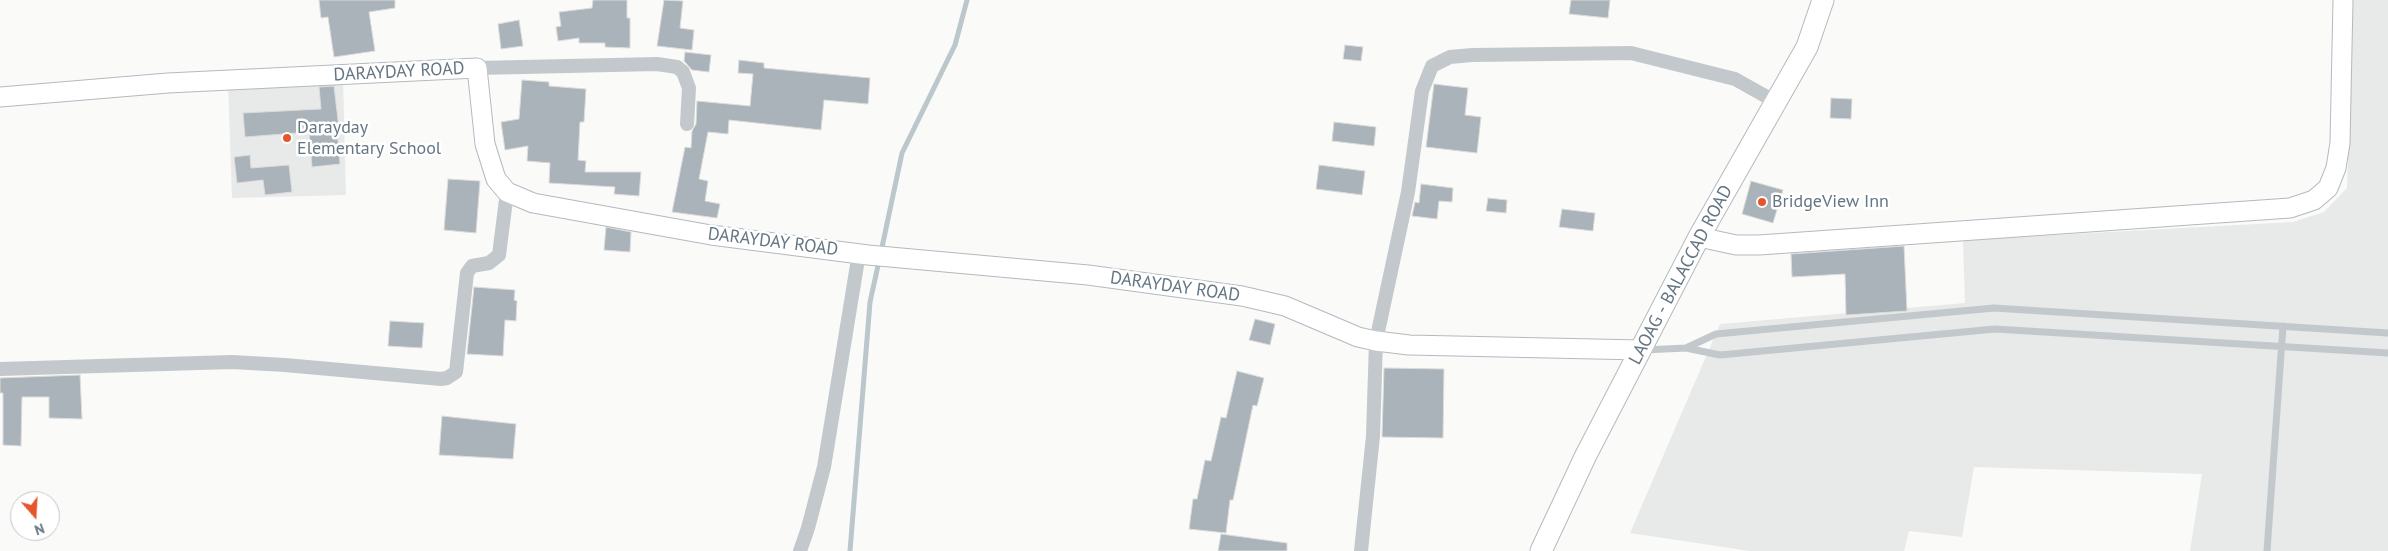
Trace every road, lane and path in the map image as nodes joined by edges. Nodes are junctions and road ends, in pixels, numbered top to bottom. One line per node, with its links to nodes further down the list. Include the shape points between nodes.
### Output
1 (1823, 0): 5 (main road, LAOAG - BALACCAD ROAD, via 1807,47)
2 (2343, 0): 8 (street, via 2340,142 2336,168 2328,188 2314,200 2290,208 1759,245 1736,245)
3 (477, 68): 4 (street, DARAYDAY ROAD, via 168,83); 6 (street, via 657,64 676,67 683,72 689,88); 7 (street, DARAYDAY ROAD, via 489,161 496,179)
4 (0, 97)
5 (1776, 102): 8 (main road, LAOAG - BALACCAD ROAD); 12 (street, via 1735,79 1631,54 1472,55 1439,61 1432,66 1422,91 1408,192)
6 (687, 124)
7 (508, 192): 9 (street, DARAYDAY ROAD, via 533,203 692,232); 17 (street, via 499,254 489,263 472,266 467,273 456,372 447,378 232,362)
8 (1700, 237): 15 (main road, LAOAG - BALACCAD ROAD)
9 (864, 254): 12 (street, DARAYDAY ROAD, via 1088,275 1262,300); 18 (street, via 824,467)
10 (2283, 326): 11 (lane); 13 (lane); 14 (lane, via 1994,308 1716,334)
11 (2388, 333)
12 (1376, 341): 15 (street, DARAYDAY ROAD, via 1409,345); 19 (street, via 1373,436)
13 (2282, 347): 14 (lane, via 1994,329 1720,355); 16 (lane); 21 (lane)
14 (1686, 348): 15 (lane)
15 (1641, 350): 20 (main road, LAOAG - BALACCAD ROAD)
16 (2388, 353)
17 (0, 369)
18 (800, 551)
19 (1361, 551)
20 (1541, 551)
21 (2267, 551)

